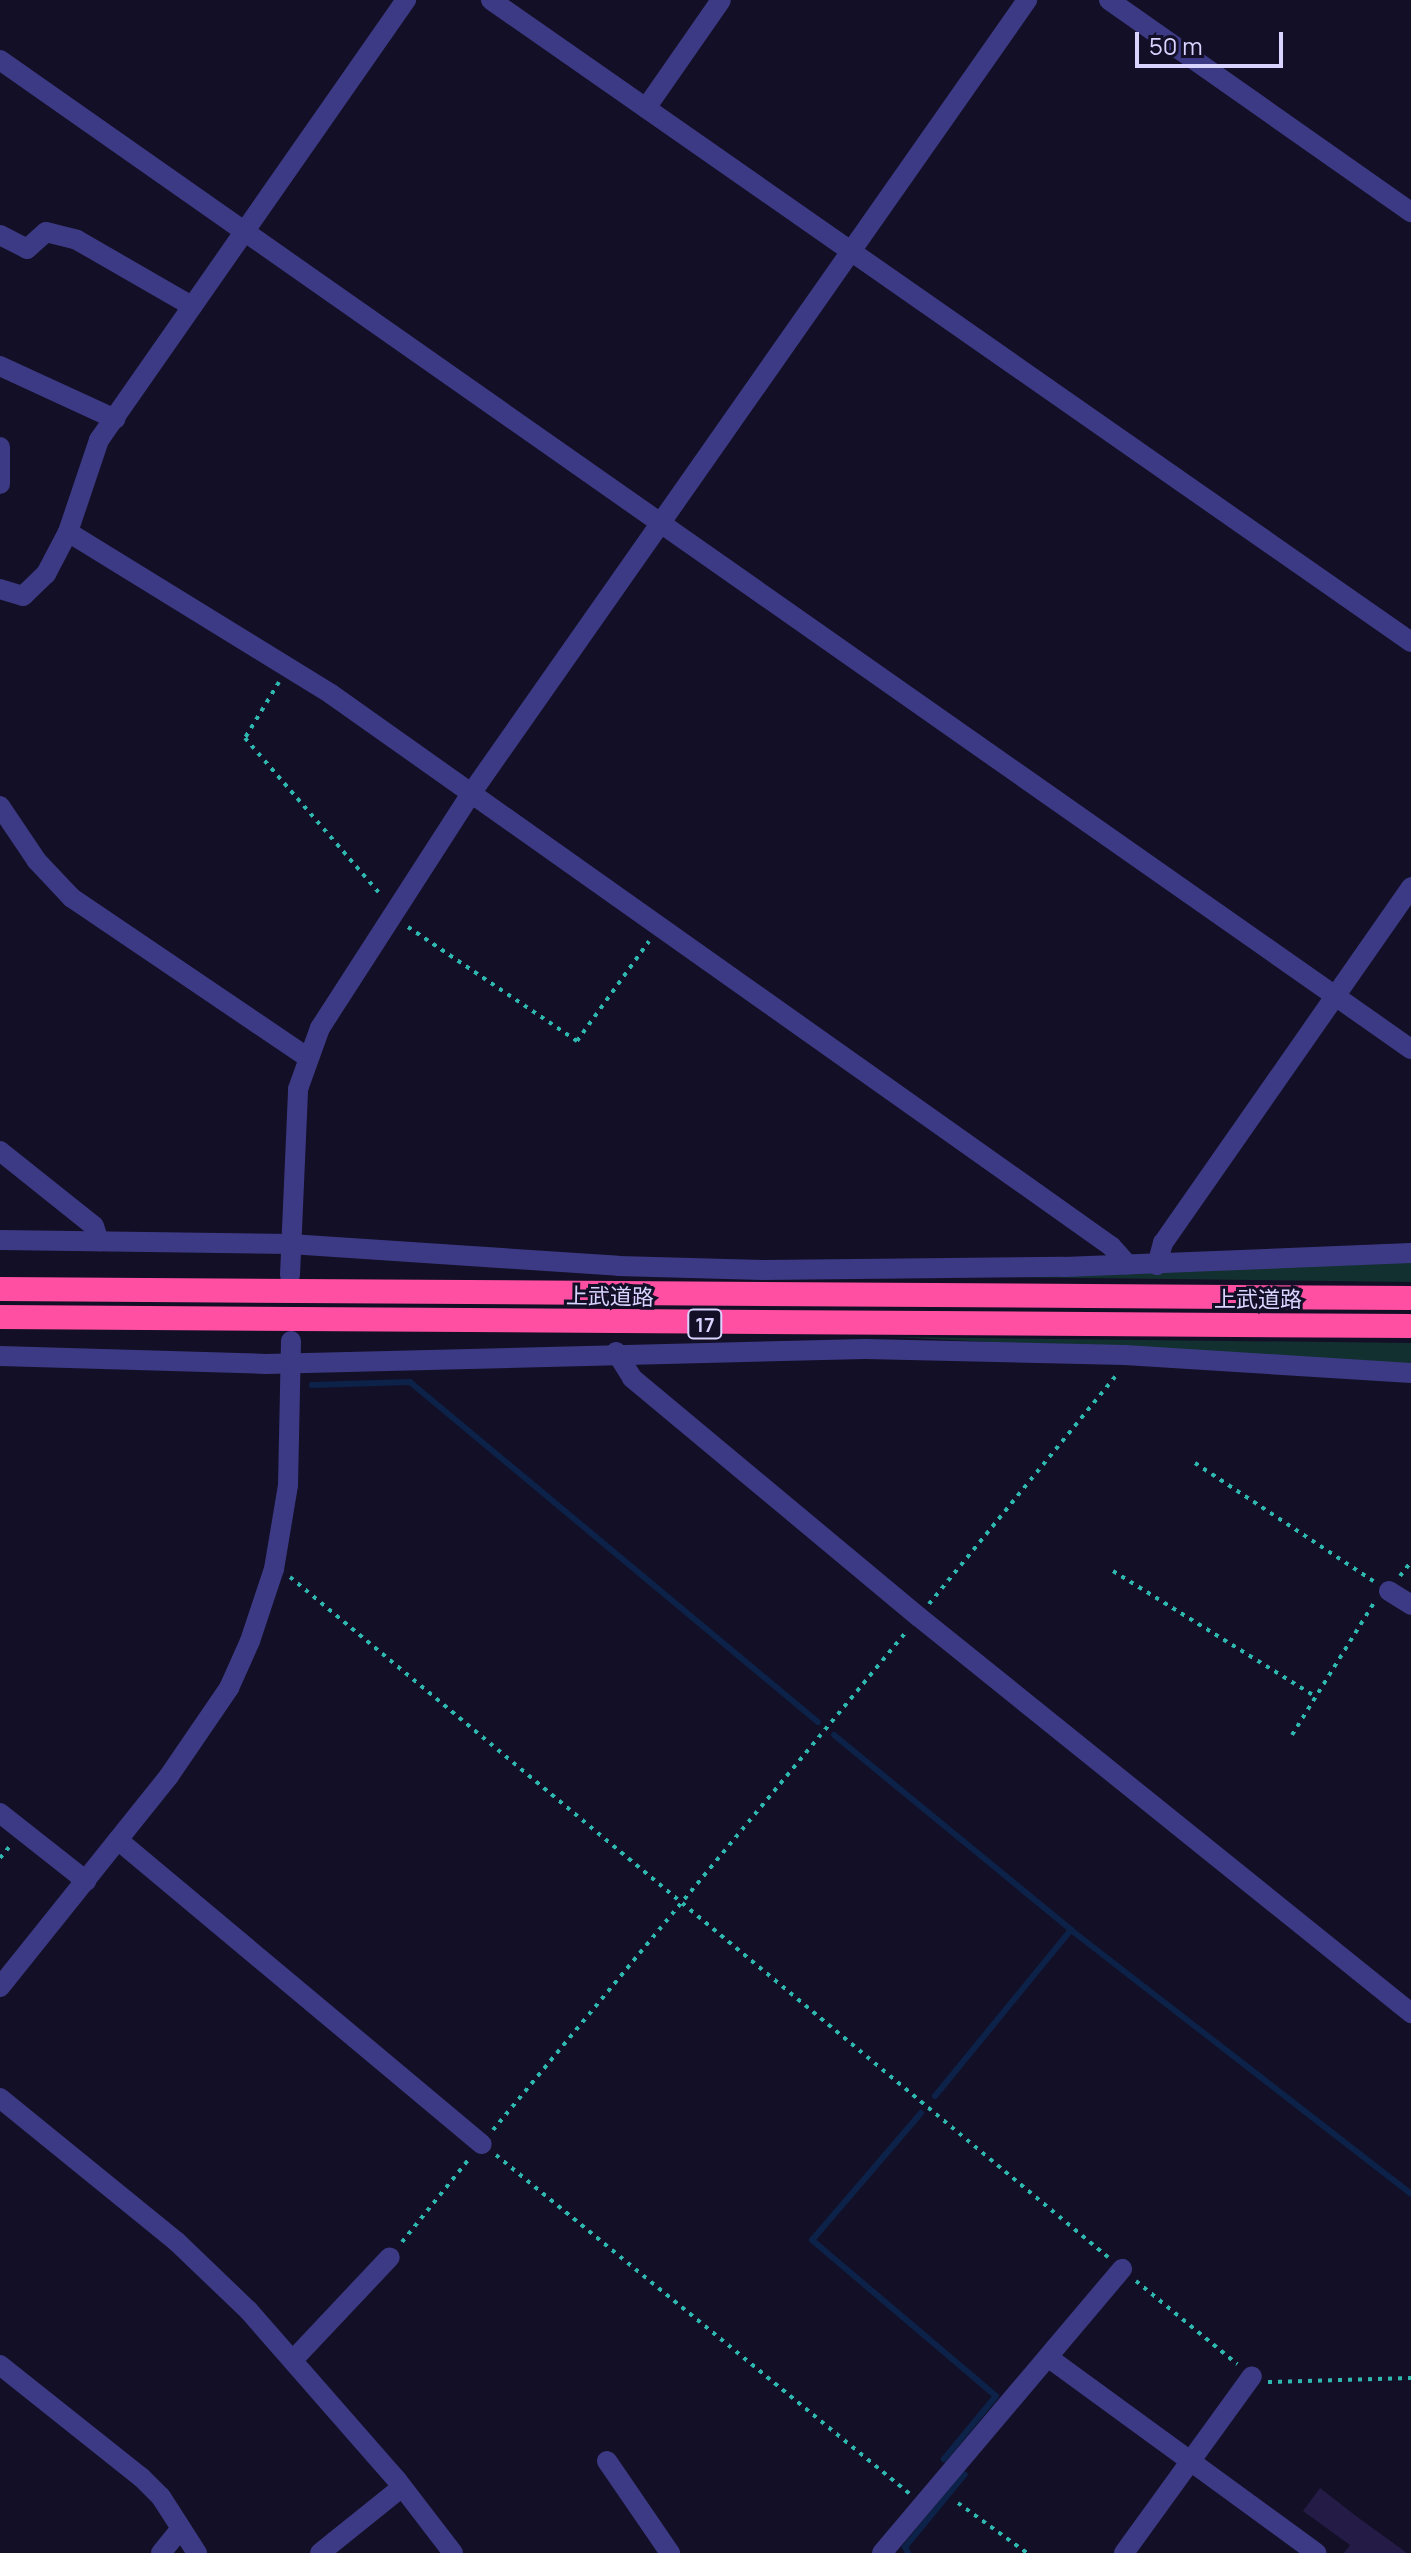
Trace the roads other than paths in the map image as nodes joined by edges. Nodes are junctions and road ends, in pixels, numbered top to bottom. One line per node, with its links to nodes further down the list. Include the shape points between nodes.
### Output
1 (406, 0): 9 (street)
2 (491, 0): 7 (street)
3 (721, 0): 7 (street)
4 (1027, 0): 11 (street)
5 (1109, 0): 8 (street)
6 (0, 60): 9 (street)
7 (646, 108): 11 (street)
8 (1411, 212)
9 (242, 230): 12 (street); 17 (street)
10 (0, 235): 12 (street, via 27,249 46,232 77,240)
11 (850, 248): 17 (street); 20 (street)
12 (192, 306): 14 (street)
13 (0, 366): 14 (street)
14 (115, 419): 18 (street, via 89,462)
15 (0, 447): 16 (street)
16 (0, 484)
17 (658, 526): 21 (street); 24 (street)
18 (68, 532): 19 (street, via 46,574 29,593 16,596); 21 (street, via 248,639)
19 (0, 589)
20 (1411, 642)
21 (470, 795): 26 (street, via 340,994); 32 (street, via 1111,1246)
22 (0, 806): 26 (street, via 37,861 72,898)
23 (1411, 887): 24 (street)
24 (1335, 995): 25 (street); 33 (street, via 1163,1243)
25 (1411, 1049)
26 (307, 1057): 30 (street, via 294,1126)
27 (0, 1151): 29 (street, via 94,1226)
28 (0, 1240): 29 (street)
29 (99, 1241): 30 (street)
30 (290, 1244): 34 (street); 35 (street)
31 (1411, 1253): 33 (street)
32 (1128, 1265): 33 (street); 34 (street)
33 (1157, 1265)
34 (763, 1270): 37 (street)
35 (290, 1275)
36 (0, 1289): 37 (highway, 上武道路 / 17)
37 (763, 1295): 38 (highway, 上武道路 / 17)
38 (1411, 1298)
39 (0, 1317): 41 (highway, 上武道路 / 17)
40 (1411, 1326): 41 (highway, 上武道路 / 17)
41 (761, 1336): 43 (street); 47 (street)
42 (291, 1341): 45 (street)
43 (616, 1352): 45 (street); 54 (street, via 632,1378 919,1617)
44 (0, 1356): 45 (street); 46 (street)
45 (291, 1363): 51 (street, via 288,1485 274,1569 229,1688)
46 (0, 1367)
47 (1411, 1373)
48 (1389, 1591): 49 (street)
49 (1411, 1605)
50 (0, 1813): 52 (street)
51 (118, 1840): 52 (street); 56 (street)
52 (86, 1881): 53 (street)
53 (0, 1987)
54 (1411, 2013)
55 (0, 2098): 60 (street, via 176,2241)
56 (482, 2144)
57 (390, 2257): 60 (street)
58 (1122, 2269): 59 (street)
59 (1049, 2358): 64 (street); 72 (street)
60 (293, 2360): 65 (street)
61 (0, 2365): 66 (street, via 141,2477 161,2497)
62 (1252, 2376): 64 (street)
63 (607, 2461): 71 (street)
64 (1191, 2461): 73 (street); 74 (street)
65 (402, 2487): 69 (street); 70 (street)
66 (179, 2531): 67 (street); 68 (street)
67 (161, 2553)
68 (197, 2553)
69 (320, 2553)
70 (453, 2553)
71 (670, 2553)
72 (882, 2553)
73 (1124, 2553)
74 (1316, 2553)

